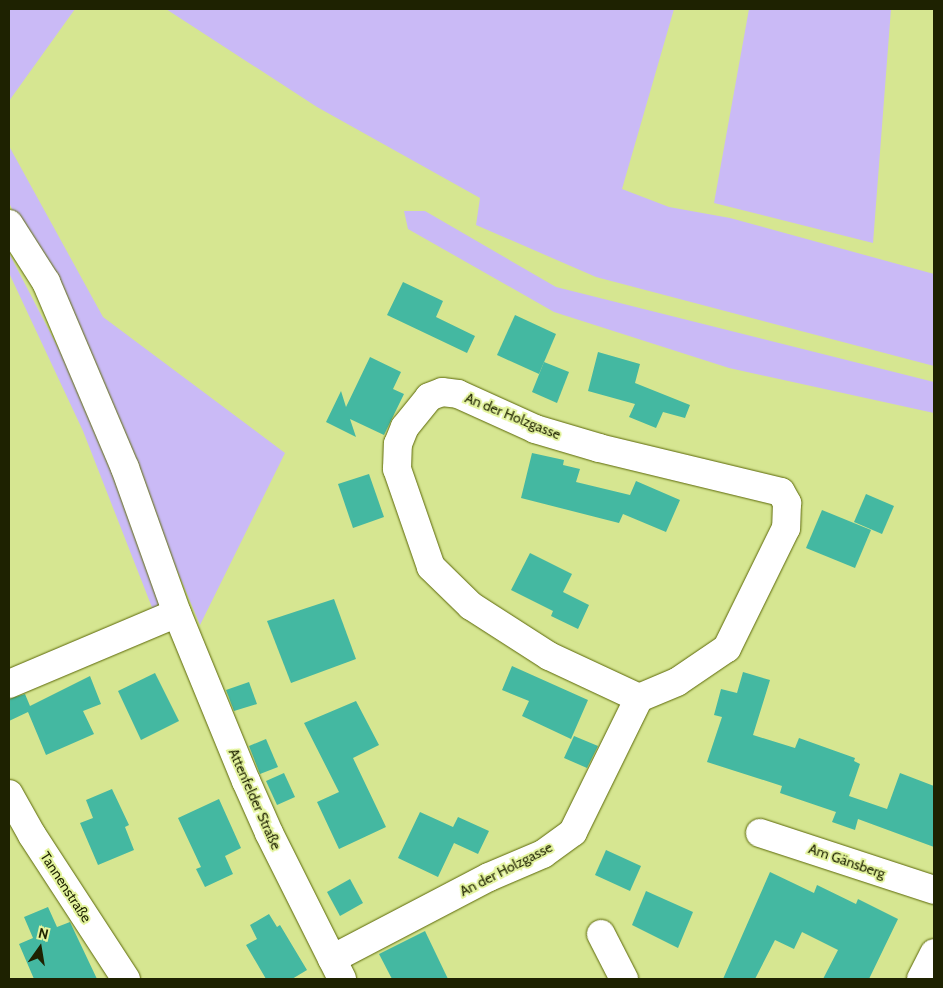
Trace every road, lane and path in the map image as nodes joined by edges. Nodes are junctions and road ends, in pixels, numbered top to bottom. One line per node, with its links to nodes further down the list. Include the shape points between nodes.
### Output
1 (9, 224): 2 (street, Attenfelder Straße, via 46,282 125,468)
2 (177, 613): 3 (street); 10 (street, Attenfelder Straße, via 269,833)
3 (9, 684)
4 (639, 698): 4 (street, An der Holzgasse, via 677,682 727,648 786,528 787,503 780,492 580,443 535,429 458,394 442,392 429,397 405,427 398,444 397,469 431,567 471,606 550,656); 10 (street, An der Holzgasse, via 573,832 543,854 489,877)
5 (9, 794): 11 (street, Tannenstraße, via 32,836)
6 (760, 833): 7 (street, Am Gänsberg)
7 (934, 890)
8 (601, 934): 12 (street)
9 (934, 953): 13 (street)
10 (337, 969)
11 (126, 979)
12 (624, 979)
13 (921, 979)

